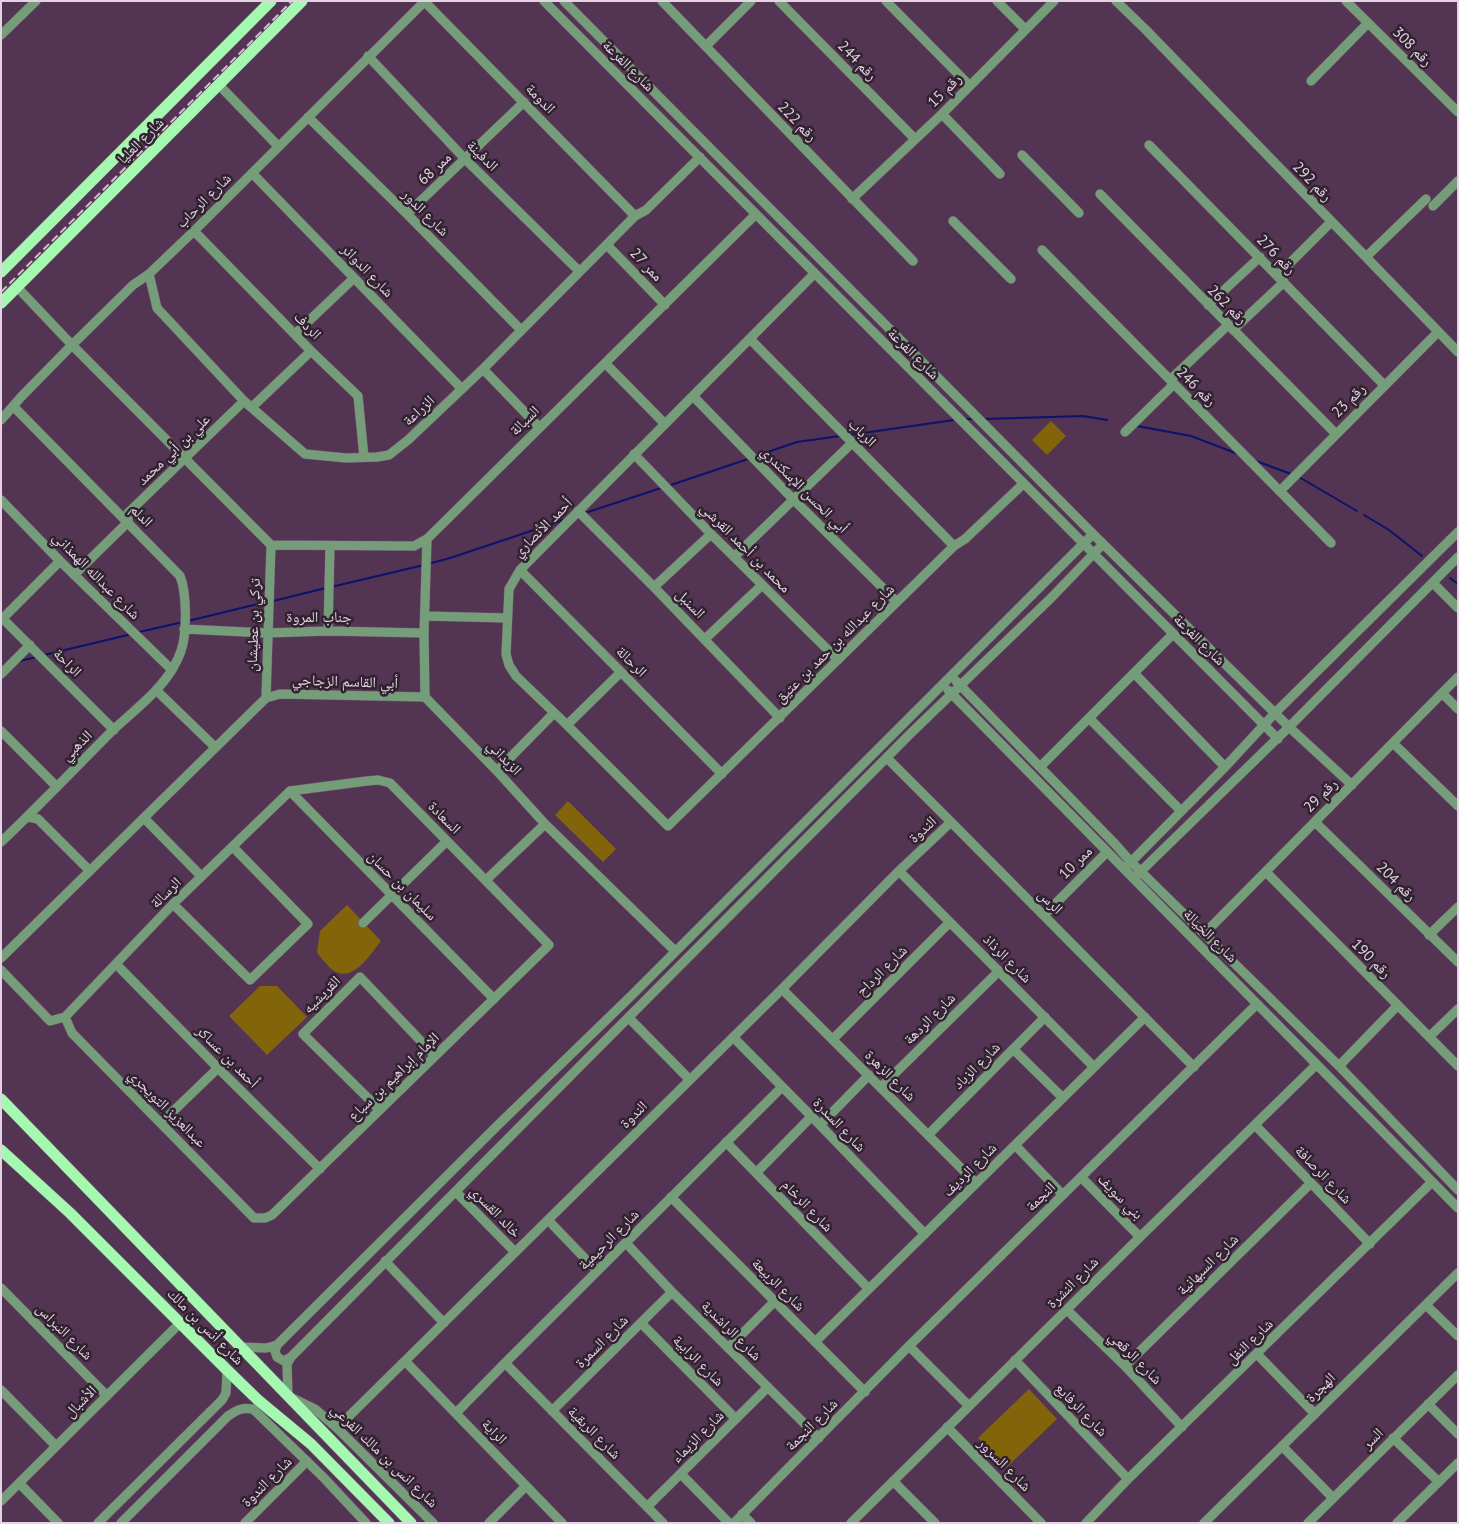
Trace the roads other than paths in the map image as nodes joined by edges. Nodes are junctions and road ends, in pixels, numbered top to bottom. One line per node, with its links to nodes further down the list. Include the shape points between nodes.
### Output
1 (36, 1): 17 (street)
2 (271, 1): 53 (main road, شارع العليا)
3 (302, 1): 21 (main road, شارع العليا)
4 (544, 1): 31 (street, شارع الفرعة)
5 (564, 1): 97 (street, شارع الفرعة)
6 (662, 1): 18 (street, رقم 222)
7 (751, 1): 18 (street)
8 (779, 1): 27 (street, رقم 244)
9 (886, 1): 22 (street)
10 (997, 1): 16 (street)
11 (1054, 1): 16 (street, رقم 15)
12 (1116, 1): 45 (street, رقم 292)
13 (1346, 1): 15 (street, رقم 308)
14 (425, 2): 19 (street, شارع الرحاب); 23 (street, الدومة)
15 (1368, 23): 20 (street); 24 (street, رقم 308)
16 (1025, 30): 22 (street, رقم 15)
17 (1, 35)
18 (706, 46): 37 (street, رقم 222)
19 (368, 56): 26 (street, شارع الرحاب); 32 (street, الدفينة)
20 (1311, 81)
21 (219, 85): 29 (street); 59 (main road, شارع العليا)
22 (970, 86): 25 (street, رقم 15)
23 (524, 102): 32 (street, ممر 68); 43 (street, الدومة)
24 (1458, 112)
25 (942, 114): 27 (street, رقم 15); 34 (street)
26 (308, 117): 29 (street, شارع الرحاب); 41 (street, شارع الدور)
27 (915, 139): 37 (street, رقم 15)
28 (1149, 145): 50 (street, رقم 276)
29 (278, 146): 33 (street, شارع الرحاب)
30 (1022, 155): 40 (street)
31 (700, 157): 42 (street, شارع الفرعة); 43 (street, الزراعة, via 646,210)
32 (465, 159): 41 (street, ممر 68); 52 (street, الدفينة)
33 (252, 173): 46 (street, شارع الرحاب); 56 (street, شارع الدوائر)
34 (1000, 174)
35 (1458, 181): 39 (street)
36 (1100, 194): 62 (street, رقم 262)
37 (852, 199): 51 (street, رقم 222)
38 (1426, 199): 49 (street)
39 (1433, 206)
40 (1079, 213)
41 (407, 214): 64 (street, شارع الدور)
42 (756, 214): 55 (street, شارع الفرعة); 61 (street, السبالة)
43 (635, 216): 47 (street, الزراعة)
44 (953, 221): 57 (street)
45 (1331, 222): 49 (street, رقم 292); 58 (street)
46 (194, 230): 54 (street, شارع الرحاب); 66 (street, الردف)
47 (607, 245): 52 (street, الزراعة); 61 (street, ممر 27)
48 (1042, 250): 73 (street, رقم 246)
49 (1366, 256): 65 (street, رقم 292)
50 (1260, 257): 58 (street, رقم 276); 62 (street)
51 (912, 261)
52 (579, 271): 64 (street, الزراعة)
53 (1, 272)
54 (149, 274): 68 (street, شارع الرحاب); 77 (street, الزراعة, via 157,308)
55 (814, 274): 67 (street, أحمد الأنصاري); 89 (street, شارع الفرعة)
56 (354, 278): 66 (street); 75 (street, شارع الدوائر)
57 (1011, 279)
58 (1281, 279): 63 (street); 74 (street, رقم 276)
59 (17, 287): 60 (main road, شارع العليا); 68 (street)
60 (1, 303)
61 (665, 304): 71 (street, السبالة)
62 (1208, 304): 63 (street, رقم 262)
63 (1230, 327): 73 (street); 84 (street, رقم 262)
64 (521, 330): 72 (street, الزراعة)
65 (1438, 332): 70 (street, رقم 292); 74 (street, رقم 23)
66 (295, 334): 69 (street, الردف)
67 (750, 339): 76 (street, أحمد الأنصاري); 85 (street, الرباب)
68 (72, 344): 78 (street, شارع الرحاب); 88 (street)
69 (311, 351): 79 (street); 87 (street, الردف, via 358,396)
70 (1458, 352)
71 (605, 363): 81 (street); 82 (street, السبالة)
72 (483, 369): 75 (street, الزراعة); 82 (street)
73 (1172, 382): 83 (street); 90 (street, رقم 246)
74 (1384, 385): 84 (street, رقم 23)
75 (462, 389): 87 (street, الزراعة, via 390,455)
76 (693, 396): 81 (street, أحمد الأنصاري); 91 (street, أبي الحسن الإسكندري)
77 (244, 401): 79 (street, الزراعة); 88 (street, علي بن أبي محمد)
78 (14, 407): 80 (street, شارع الرحاب); 94 (street, الدلم)
79 (252, 407): 87 (street, الزراعة, via 305,454)
80 (1, 420)
81 (665, 424): 86 (street, أحمد الأنصاري)
82 (539, 427): 98 (street, السبالة)
83 (1125, 432)
84 (1336, 434): 90 (street, رقم 23)
85 (852, 442): 91 (street); 104 (street, الرباب)
86 (634, 454): 93 (street, أحمد الأنصاري); 96 (street, محمد بن أحمد القرشي)
87 (364, 457)
88 (186, 458): 94 (street, علي بن أبي محمد, via 128,514); 102 (street)
89 (1023, 484): 100 (street, شارع الفرعة); 104 (street, شارع عبدالله بن حمد بن عتيق, via 966,539)
90 (1280, 491): 99 (street, رقم 246)
91 (794, 499): 106 (street); 116 (street, أبي الحسن الإسكندري)
92 (1, 500): 108 (street, شارع عبدالله الهمذاني)
93 (578, 512): 110 (street, أحمد الأنصاري); 115 (street, السنبل)
94 (128, 522): 112 (street, علي بن أبي محمد); 121 (street, الدلم, via 180,576 184,589)
95 (1458, 532): 143 (street)
96 (711, 534): 106 (street, محمد بن أحمد القرشي); 115 (street)
97 (1093, 534): 100 (street); 101 (street, شارع الفرعة)
98 (427, 539): 103 (street, السبالة, via 414,546); 118 (street)
99 (1330, 543)
100 (1083, 544): 105 (street, شارع الفرعة); 109 (street)
101 (1103, 544): 105 (street); 146 (street, شارع الفرعة)
102 (271, 545): 103 (street, السبالة); 123 (street, تركي بن عطيشان)
103 (330, 546): 122 (street)
104 (954, 546): 116 (street, شارع عبدالله بن حمد بن عتيق)
105 (1094, 554): 111 (street); 125 (street, شارع الفرعة)
106 (734, 557): 114 (street, محمد بن أحمد القرشي)
107 (1458, 557): 113 (street)
108 (60, 561): 112 (street, شارع عبدالله الهمذاني); 119 (street)
109 (1065, 562): 111 (street, via 1079,555 1082,557 1084,560); 133 (street)
110 (520, 570): 120 (street, أحمد الأنصاري, via 509,589); 130 (street, الرحالة)
111 (1077, 571): 136 (street)
112 (74, 575): 129 (street, شارع عبدالله الهمذاني)
113 (1433, 583): 117 (street); 150 (street)
114 (762, 584): 126 (street); 128 (street, محمد بن أحمد القرشي)
115 (654, 587): 126 (street, السنبل)
116 (897, 602): 128 (street, شارع عبدالله بن حمد بن عتيق)
117 (1458, 608)
118 (425, 616): 120 (street); 124 (street)
119 (2, 618): 127 (street, الراحة)
120 (507, 618): 147 (street, أحمد الأنصاري, via 506,654 509,665)
121 (184, 629): 123 (street, جناب المروة); 129 (street, الدلم, via 181,650)
122 (328, 631): 123 (street, جناب المروة); 124 (street, جناب المروة)
123 (267, 633): 140 (street, تركي بن عطيشان)
124 (424, 633): 141 (street)
125 (1173, 634): 131 (street); 152 (street, شارع الفرعة)
126 (705, 639): 148 (street, السنبل)
127 (30, 645): 132 (street); 154 (street, الراحة)
128 (838, 660): 148 (street, شارع عبدالله بن حمد بن عتيق)
129 (172, 670): 137 (street, الذهبي)
130 (621, 672): 151 (street); 165 (street, الرحالة)
131 (1134, 673): 149 (street); 163 (street)
132 (1, 674)
133 (951, 675): 135 (street); 136 (street, شارع الخيالة)
134 (1458, 677): 139 (street, رقم 29)
135 (942, 684): 138 (street, شارع الخيالة); 201 (street)
136 (960, 685): 138 (street); 142 (street, شارع الخيالة)
137 (156, 690): 154 (street, الذهبي); 159 (street)
138 (952, 693): 144 (street, شارع الخيالة); 161 (street)
139 (1442, 693): 145 (street); 158 (street, رقم 29)
140 (266, 698): 141 (street, أبي القاسم الزجاجي, via 280,694); 159 (street)
141 (425, 698): 164 (street, الزبداني)
142 (977, 702): 144 (street, via 968,701); 162 (street, شارع الخيالة)
143 (1284, 704): 146 (street); 150 (street, via 1282,716 1288,723)
144 (966, 708): 181 (street, شارع الخيالة)
145 (1458, 709)
146 (1275, 712): 152 (street); 153 (street, شارع الفرعة)
147 (554, 713): 151 (street, أحمد الأنصاري); 164 (street)
148 (780, 718): 165 (street, شارع عبدالله بن حمد بن عتيق)
149 (1089, 718): 162 (street); 170 (street)
150 (1298, 718): 153 (street)
151 (567, 724): 176 (street, أحمد الأنصاري)
152 (1264, 724): 156 (street); 157 (street, شارع الفرعة)
153 (1289, 727): 157 (street); 166 (street, شارع الفرعة)
154 (114, 730): 167 (street, الذهبي)
155 (1, 731): 167 (street)
156 (1253, 738): 160 (street, via 1265,734 1271,740); 163 (street)
157 (1278, 739): 160 (street)
158 (1394, 743): 166 (street, رقم 29); 169 (street)
159 (215, 747): 172 (street)
160 (1265, 751): 187 (street)
161 (887, 758): 173 (street, الرس); 215 (street)
162 (1040, 767): 179 (street, شارع الخيالة)
163 (1225, 767): 170 (street)
164 (498, 771): 175 (street, الزبداني)
165 (722, 774): 176 (street, شارع عبدالله بن حمد بن عتيق)
166 (1352, 785): 174 (street, رقم 29)
167 (56, 786): 171 (street, الذهبي)
168 (290, 792): 177 (street, السعادة, via 378,780 390,783); 180 (street, الرسالة); 191 (street, سليمان بن حسان)
169 (1458, 806)
170 (1182, 811): 182 (street)
171 (28, 817): 178 (street, الذهبي); 184 (street, via 38,819)
172 (144, 818): 184 (street); 188 (street)
173 (951, 822): 185 (street, الندوة); 195 (street, الرس)
174 (1315, 822): 186 (street, رقم 29); 199 (street, رقم 204)
175 (546, 824): 189 (street); 201 (street, الزبداني)
176 (668, 826)
177 (447, 841): 189 (street, السعادة); 191 (street)
178 (1, 842)
179 (1115, 844): 181 (street, ممر 10, via 1119,858); 182 (street, شارع الخيالة)
180 (233, 847): 188 (street, الرسالة); 193 (street, via 308,924 250,980)
181 (1108, 853): 183 (street, شارع الخيالة); 195 (street, ممر 10)
182 (1130, 862): 183 (street); 187 (street, شارع الخيالة)
183 (1124, 869): 187 (street, شارع الخيالة)
184 (90, 871): 202 (street)
185 (899, 871): 196 (street, شارع الرذاذ); 207 (street, الندوة)
186 (1266, 872): 198 (street, رقم 29); 210 (street, رقم 190)
187 (1137, 875): 190 (street, شارع الخيالة); 192 (street, شارع الخيالة)
188 (201, 876): 193 (street, الرسالة)
189 (486, 880): 200 (street, السعادة)
190 (1158, 889): 192 (street, via 1146,879 1142,884); 198 (street, شارع الخيالة)
191 (392, 895): 197 (street); 208 (street, سليمان بن حسان)
192 (1151, 896): 209 (street, شارع الخيالة)
193 (173, 904): 204 (street, الرسالة)
194 (1458, 907): 199 (street)
195 (1044, 915): 214 (street, الرس)
196 (950, 922): 206 (street, شارع الرذاذ); 218 (street, شارع الرداح)
197 (363, 923)
198 (1204, 934): 222 (street, شارع الخيالة)
199 (1430, 935): 203 (street, رقم 204)
200 (550, 945): 208 (street, الإمام إبراهيم بن سباع)
201 (675, 951): 243 (street)
202 (1, 958)
203 (1458, 962)
204 (116, 964): 212 (street, الرسالة); 226 (street, أحمد بن عساكر)
205 (1, 970): 212 (street, via 50,1021)
206 (999, 971): 213 (street, شارع الرذاذ); 230 (street, شارع الردهة)
207 (782, 989): 216 (street, الندوة); 218 (street, شارع الزهرة)
208 (494, 999): 220 (street, الإمام إبراهيم بن سباع)
209 (1257, 1004): 221 (street, شارع الخيالة); 225 (street, النجمة)
210 (1398, 1005): 217 (street, رقم 190); 222 (street)
211 (1458, 1009): 217 (street)
212 (65, 1017): 240 (street, عبدالعزيز التويجري, via 72,1033)
213 (1045, 1017): 219 (street, شارع الزباد); 224 (street, شارع الرذاذ)
214 (1145, 1017): 224 (street, شارع الرديف); 225 (street, الرس)
215 (629, 1018): 228 (street); 245 (street)
216 (733, 1037): 228 (street, الندوة); 229 (street, شارع السدرة)
217 (1429, 1037): 223 (street, رقم 190)
218 (833, 1039): 227 (street, شارع الزهرة)
219 (1013, 1049): 233 (street); 244 (street, شارع الزباد)
220 (435, 1056): 236 (street, الإمام إبراهيم بن سباع); 236 (street, القريشيه, via 360,977 303,1034)
221 (1316, 1065): 232 (street, شارع الخيالة); 242 (street, شارع النشرة)
222 (1339, 1066): 231 (street, شارع الخيالة)
223 (1458, 1066)
224 (1094, 1067): 233 (street, شارع الرديف)
225 (1194, 1067): 254 (street, النجمة)
226 (218, 1068): 240 (street); 252 (street, أحمد بن عساكر)
227 (870, 1075): 230 (street, شارع الزهرة); 241 (street)
228 (690, 1080): 264 (street, الندوة)
229 (782, 1087): 238 (street, شارع السدرة); 248 (street, شارع الرحيمية)
230 (881, 1087): 244 (street, شارع الزهرة)
231 (1358, 1087): 232 (street, via 1362,1097 1359,1100); 237 (street, شارع الخيالة)
232 (1345, 1093): 239 (street, شارع الخيالة)
233 (1063, 1098): 249 (street, شارع الرديف)
234 (1, 1099): 246 (main road)
235 (1, 1107): 246 (main road)
236 (380, 1110): 252 (street, الإمام إبراهيم بن سباع)
237 (1382, 1112): 239 (street, via 1375,1108 1371,1110 1368,1113); 258 (street, شارع الخيالة)
238 (812, 1117): 241 (street, شارع السدرة); 253 (street)
239 (1372, 1121): 255 (street, شارع الخيالة)
240 (161, 1123): 263 (street, عبدالعزيز التويجري)
241 (820, 1125): 265 (street, شارع السدرة)
242 (1255, 1125): 257 (street, شارع الرصافة); 266 (street, شارع النشرة)
243 (497, 1126): 245 (street, via 501,1135); 247 (street)
244 (928, 1134): 256 (street, شارع الزهرة)
245 (509, 1137): 251 (street)
246 (41, 1140): 286 (main road)
247 (483, 1141): 251 (street, via 492,1140 495,1146); 284 (street)
248 (726, 1142): 253 (street, شارع الرخام); 261 (street, شارع الرحيمية)
249 (1015, 1145): 256 (street, شارع الرديف); 260 (street)
250 (1, 1149): 279 (main road, شارع أنس بن مالك)
251 (493, 1153): 259 (street)
252 (320, 1168): 263 (street, الإمام إبراهيم بن سباع, via 272,1215)
253 (756, 1173): 274 (street, شارع الرخام)
254 (1081, 1177): 260 (street, النجمة); 266 (street, بني سويف)
255 (1432, 1182): 262 (street, شارع الخيالة); 268 (street, شارع النفل)
256 (976, 1183): 265 (street, شارع الرديف)
257 (1311, 1183): 268 (street, شارع الرصافة); 293 (street, شارع السبهانية)
258 (1458, 1190)
259 (456, 1192): 269 (street, خالد القسري); 270 (street)
260 (1063, 1195): 285 (street, النجمة)
261 (671, 1196): 267 (street, شارع الرحيمية); 276 (street, شارع الربيعة)
262 (1458, 1208)
263 (254, 1218)
264 (548, 1220): 269 (street, الندوة); 271 (street)
265 (925, 1234): 274 (street, شارع الرديف)
266 (1140, 1237): 278 (street, شارع النشرة)
267 (626, 1242): 271 (street, شارع الرحيمية); 275 (street, شارع الراشدية)
268 (1370, 1244): 288 (street, شارع النفل)
269 (515, 1252): 280 (street, الندوة)
270 (385, 1261): 280 (street); 289 (street)
271 (597, 1271): 292 (street, شارع الرحيمية)
272 (1458, 1273): 277 (street, الهجرة)
273 (1, 1288): 299 (street, شارع النبراس)
274 (869, 1289): 283 (street, شارع الرديف)
275 (672, 1292): 281 (street, شارع السمرة); 287 (street, شارع الراشدية)
276 (774, 1301): 283 (street, شارع الربيعة); 287 (street)
277 (1426, 1305): 282 (street); 306 (street, الهجرة)
278 (1067, 1310): 290 (street, شارع النشرة); 293 (street, شارع الرقعي)
279 (180, 1323): 294 (main road, شارع أنس بن مالك); 299 (street, الأشبال)
280 (444, 1323): 291 (street, الندوة)
281 (641, 1323): 304 (street, شارع السمرة); 307 (street, شارع الرابية)
282 (1458, 1336)
283 (815, 1342): 298 (street, شارع الربيعة)
284 (277, 1345): 286 (street); 289 (street, via 277,1357 284,1361)
285 (909, 1346): 298 (street, شارع النجمة); 303 (street)
286 (240, 1347): 300 (main road)
287 (728, 1348): 296 (street, شارع الراشدية)
288 (1258, 1354): 306 (street); 309 (street, شارع النفل)
289 (291, 1357): 300 (street, via 287,1364)
290 (1014, 1360): 303 (street, شارع النشرة); 320 (street, شارع الرفايع)
291 (405, 1361): 305 (street, الراية); 310 (street, الندوة)
292 (505, 1363): 304 (street, شارع الربقية); 305 (street, شارع الرحيمية)
293 (1125, 1366): 309 (street, شارع الرقعي)
294 (227, 1370): 301 (main road, شارع أنس بن مالك); 330 (street, via 226,1393 222,1400)
295 (1458, 1375): 302 (street, السر)
296 (768, 1387): 307 (street, شارع الزيماء); 312 (street, شارع الراشدية)
297 (1, 1390): 314 (street)
298 (865, 1392): 312 (street, شارع النجمة)
299 (107, 1396): 314 (street, الأشبال)
300 (288, 1396): 310 (street, شارع انس بن مالك الفرعي, via 315,1409); 335 (main road)
301 (258, 1400): 319 (street); 334 (main road, شارع أنس بن مالك, via 311,1444)
302 (1428, 1404): 311 (street); 313 (street, السر)
303 (969, 1406): 308 (street, شارع النشرة)
304 (552, 1411): 327 (street, شارع الربقية)
305 (456, 1413): 324 (street, الراية)
306 (1315, 1414): 315 (street, الهجرة)
307 (736, 1418): 318 (street, شارع الزيماء)
308 (947, 1427): 321 (street, شارع النشرة); 345 (street, شارع السرور)
309 (1182, 1427): 320 (street, شارع النفل)
310 (336, 1428): 336 (street, شارع انس بن مالك الفرعي)
311 (1458, 1434)
312 (819, 1438): 328 (street, شارع النجمة)
313 (1393, 1438): 322 (street); 325 (street, السر)
314 (56, 1446): 323 (street, الأشبال)
315 (1282, 1446): 325 (street); 347 (street, الهجرة)
316 (307, 1461): 319 (street); 331 (street, via 253,1409 239,1409 228,1416); 332 (street, شارع الندوة)
317 (1458, 1463): 322 (street)
318 (681, 1474): 327 (street, شارع الزيماء); 340 (street)
319 (324, 1478): 333 (street)
320 (1128, 1479): 346 (street, شارع النفل)
321 (893, 1481): 343 (street, شارع النشرة); 344 (street)
322 (1438, 1482): 349 (street)
323 (19, 1484): 326 (street, الأشبال); 329 (street)
324 (526, 1486): 337 (street); 338 (street, الراية)
325 (1333, 1498): 348 (street, السر)
326 (1, 1501)
327 (647, 1507): 339 (street, شارع الربقية)
328 (742, 1514): 341 (street, شارع النجمة); 342 (street)
329 (58, 1523)
330 (98, 1523)
331 (121, 1523)
332 (245, 1523)
333 (366, 1523)
334 (389, 1523)
335 (411, 1523)
336 (433, 1523)
337 (489, 1523)
338 (562, 1523)
339 (663, 1523)
340 (729, 1523)
341 (734, 1523)
342 (751, 1523)
343 (851, 1523)
344 (935, 1523)
345 (1041, 1523)
346 (1086, 1523)
347 (1204, 1523)
348 (1308, 1523)
349 (1398, 1523)

